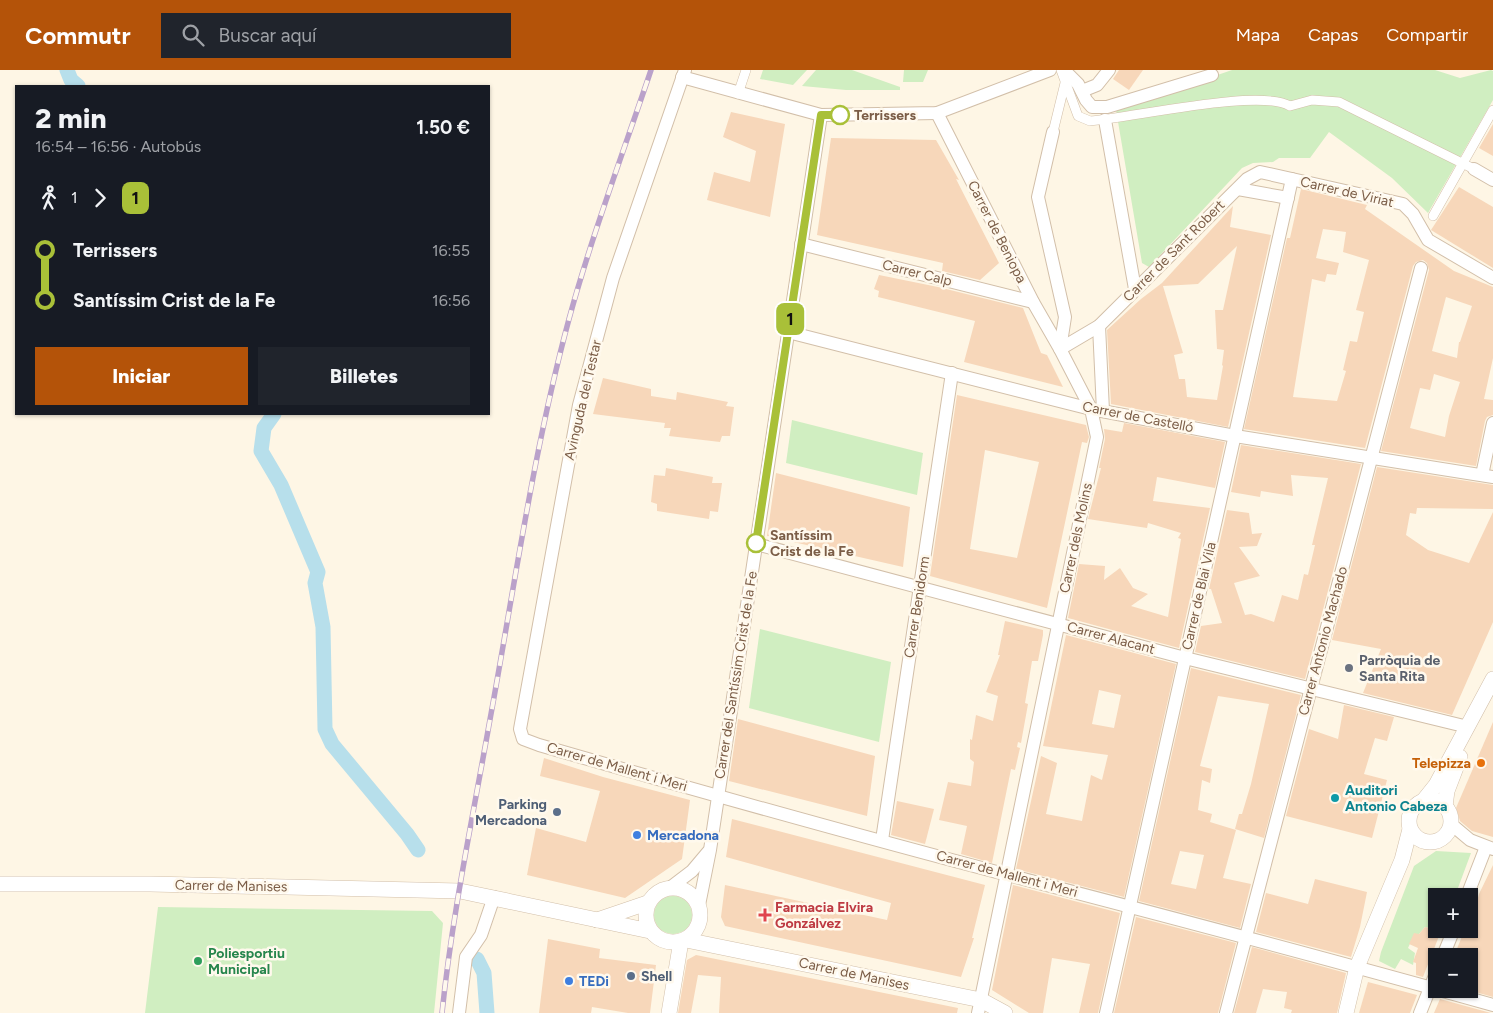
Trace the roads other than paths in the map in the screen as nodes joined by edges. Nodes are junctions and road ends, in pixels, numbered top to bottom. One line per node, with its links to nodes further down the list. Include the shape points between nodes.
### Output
1 (746, 70): 8 (street)
2 (1050, 70): 10 (street)
3 (1109, 70): 7 (street, via 1096,85)
4 (684, 74): 8 (street); 42 (street, Avinguda del Testar, via 614,278 579,405 520,729)
5 (1064, 74): 7 (street); 12 (street, via 1078,116 1090,121); 13 (street)
6 (1212, 75): 7 (street, via 1107,107 1092,107)
7 (1082, 91)
8 (738, 94): 11 (street)
9 (1493, 110): 14 (street)
10 (937, 113): 11 (street); 24 (street, Carrer de Beniopa)
11 (821, 115): 20 (street, Carrer del Santíssim Crist de la Fe)
12 (1105, 120): 14 (street, via 1236,100 1282,102 1290,106 1312,100 1339,102); 23 (street)
13 (1053, 132): 27 (street, via 1038,197 1065,317)
14 (1468, 166): 16 (street); 19 (street)
15 (1292, 179): 17 (street, Carrer de Sant Robert, via 1260,172); 18 (street, Carrer de Blai Vila); 22 (street, Carrer de Viriat, via 1403,204 1413,214 1428,240)
16 (1493, 180)
17 (1238, 188): 18 (street); 23 (street, Carrer de Sant Robert)
18 (1288, 198): 31 (street, Carrer de Blai Vila)
19 (1433, 216)
20 (801, 244): 24 (street, Carrer Calp); 26 (street, Carrer del Santíssim Crist de la Fe)
21 (1421, 268): 32 (street, Carrer Antonio Machado)
22 (1493, 278)
23 (1134, 289): 25 (street, Carrer de Sant Robert)
24 (1033, 302): 27 (street, Carrer de Beniopa)
25 (1099, 326): 27 (street, Carrer de Sant Robert); 29 (street, Carrer dels Molins)
26 (788, 332): 28 (street, Carrer de Castelló); 34 (street, Carrer del Santíssim Crist de la Fe)
27 (1060, 349): 29 (street, Carrer dels Molins)
28 (952, 373): 29 (street, Carrer de Castelló); 35 (street, Carrer Benidorm)
29 (1097, 410): 31 (street, Carrer de Castelló); 36 (street, Carrer dels Molins, via 1097,438)
30 (1493, 423): 33 (street)
31 (1235, 436): 32 (street, Carrer de Castelló); 37 (street, Carrer de Blai Vila)
32 (1371, 457): 33 (street, Carrer de Castelló); 39 (street, Carrer Antonio Machado)
33 (1488, 476)
34 (756, 544): 35 (street, Carrer Alacant); 43 (street, Carrer del Santíssim Crist de la Fe)
35 (920, 587): 36 (street, Carrer Alacant); 48 (street, Carrer Benidorm)
36 (1059, 623): 37 (street, Carrer Alacant); 53 (street, Carrer dels Molins)
37 (1185, 658): 39 (street, Carrer Alacant); 60 (street, Carrer de Blai Vila)
38 (1493, 681): 40 (street)
39 (1311, 687): 41 (street, Carrer Alacant); 64 (street, Carrer Antonio Machado)
40 (1484, 698): 41 (street); 45 (street, via 1447,791)
41 (1468, 727): 44 (street, via 1436,785)
42 (523, 739): 43 (street, Carrer de Mallent i Meri)
43 (718, 796): 48 (street, Carrer de Mallent i Meri); 51 (street, Carrer del Santíssim Crist de la Fe)
44 (1424, 800): 45 (street, via 1435,800); 47 (street, via 1414,806 1409,817)
45 (1445, 806): 46 (street)
46 (1451, 824): 49 (street, via 1447,834); 50 (street, via 1470,840)
47 (1410, 829): 49 (street, via 1417,838); 52 (street)
48 (882, 840): 53 (street, Carrer de Mallent i Meri)
49 (1429, 842): 52 (street)
50 (1490, 848): 56 (street)
51 (710, 850): 55 (street, via 692,871); 59 (street, Carrer del Santíssim Crist de la Fe)
52 (1402, 860): 67 (street)
53 (1007, 874): 60 (street, Carrer de Mallent i Meri); 72 (street, Carrer dels Molins)
54 (1, 884): 57 (street, Carrer de Manises, via 460,891)
55 (671, 887): 58 (street, via 657,891); 59 (street, via 688,891)
56 (1471, 888)
57 (494, 897): 61 (street, Carrer de Manises); 73 (street, via 481,935 466,958)
58 (648, 903): 61 (street); 63 (street, via 645,918)
59 (699, 905): 62 (street)
60 (1131, 906): 64 (street, Carrer de Mallent i Meri); 76 (street, Carrer de Blai Vila)
61 (596, 921): 63 (street, Carrer de Manises)
62 (700, 922): 65 (street, via 695,932); 66 (street, Carrer de Manises)
63 (650, 931): 65 (street, via 662,941)
64 (1246, 938): 67 (street, Carrer de Mallent i Meri); 77 (street, Carrer Antonio Machado)
65 (684, 940): 66 (street, Carrer de Manises); 74 (street)
66 (728, 947): 72 (street, Carrer de Manises)
67 (1357, 967): 68 (street, Carrer de Mallent i Meri); 78 (street)
68 (1428, 987)
69 (1428, 993): 79 (street)
70 (1467, 998): 71 (street, Carrer de Mallent i Meri)
71 (1493, 1005)
72 (979, 1006): 75 (street, Carrer de Manises)
73 (459, 1013)
74 (669, 1013)
75 (1005, 1013)
76 (1106, 1013)
77 (1226, 1013)
78 (1346, 1013)
79 (1420, 1013)

